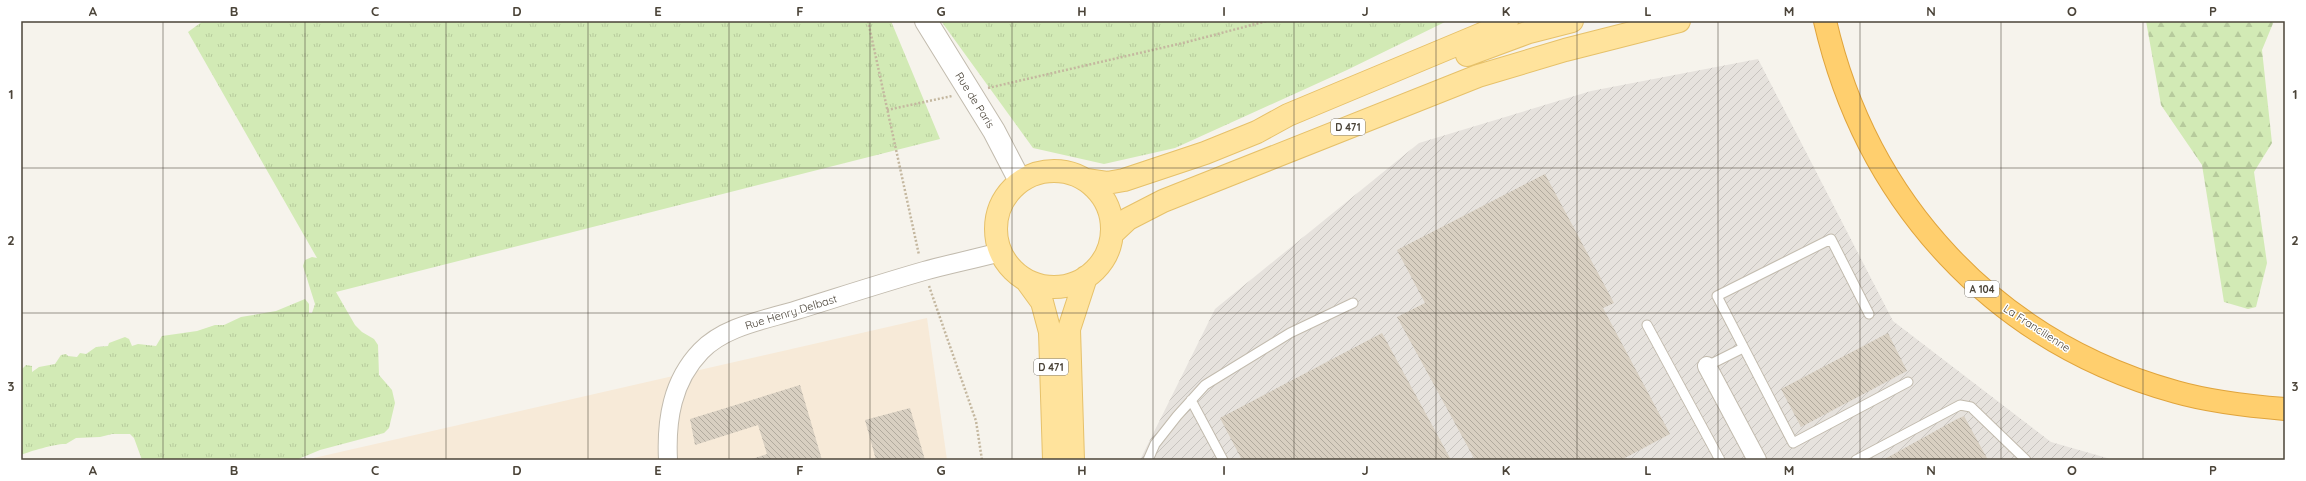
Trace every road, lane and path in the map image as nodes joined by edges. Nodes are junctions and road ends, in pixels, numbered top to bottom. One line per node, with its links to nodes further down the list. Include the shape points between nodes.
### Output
1 (868, 21): 9 (path)
2 (926, 21): 8 (street, Rue de Paris)
3 (1267, 21): 8 (path)
4 (1507, 21): 10 (main road, via 1288,114)
5 (1572, 21): 10 (main road, D 471, via 1501,42 1289,124)
6 (1679, 21): 13 (main road, D 471, via 1530,60 1449,86 1163,201 1128,219)
7 (1824, 21): 25 (highway, La Francilienne / A 104, via 1851,107 1878,162 1920,224 1984,291 2054,341 2117,372 2176,392 2231,404)
8 (970, 92): 9 (path); 12 (street, Rue de Paris)
9 (887, 110): 15 (path)
10 (1257, 132): 11 (main road, D 471, via 1140,176 1107,183)
11 (1086, 180): 12 (main road, via 1068,172 1048,171); 13 (main road, via 1098,191 1106,204 1111,218)
12 (1020, 181): 14 (main road, via 1006,195 998,213 996,233)
13 (1112, 234): 16 (main road, via 1104,258)
14 (1000, 252): 15 (street, Rue Henry Delbast); 17 (main road, via 1011,268)
15 (923, 272): 26 (street, Rue Henry Delbast, via 745,326 715,339 688,365 679,382 668,419); 27 (path, via 976,420)
16 (1086, 277): 17 (main road, via 1072,284 1056,287 1041,286); 29 (main road, D 471, via 1069,329)
17 (1026, 280): 28 (main road, D 471, via 1042,302 1050,332)
18 (1353, 303): 24 (lane, via 1290,333 1242,361 1205,385)
19 (1869, 314): 21 (lane, via 1831,239 1717,296)
20 (1647, 324): 32 (lane)
21 (1743, 348): 22 (lane); 23 (lane, via 1793,443)
22 (1707, 366): 33 (street)
23 (1908, 382)
24 (1191, 400): 30 (lane, via 1156,444); 31 (lane)
25 (2277, 409)
26 (668, 460)
27 (982, 460)
28 (1054, 460)
29 (1073, 460)
30 (1148, 460)
31 (1223, 460)
32 (1720, 460)
33 (1757, 460)
34 (1856, 460): 35 (lane, via 1960,406 1971,407)
35 (2026, 460)

